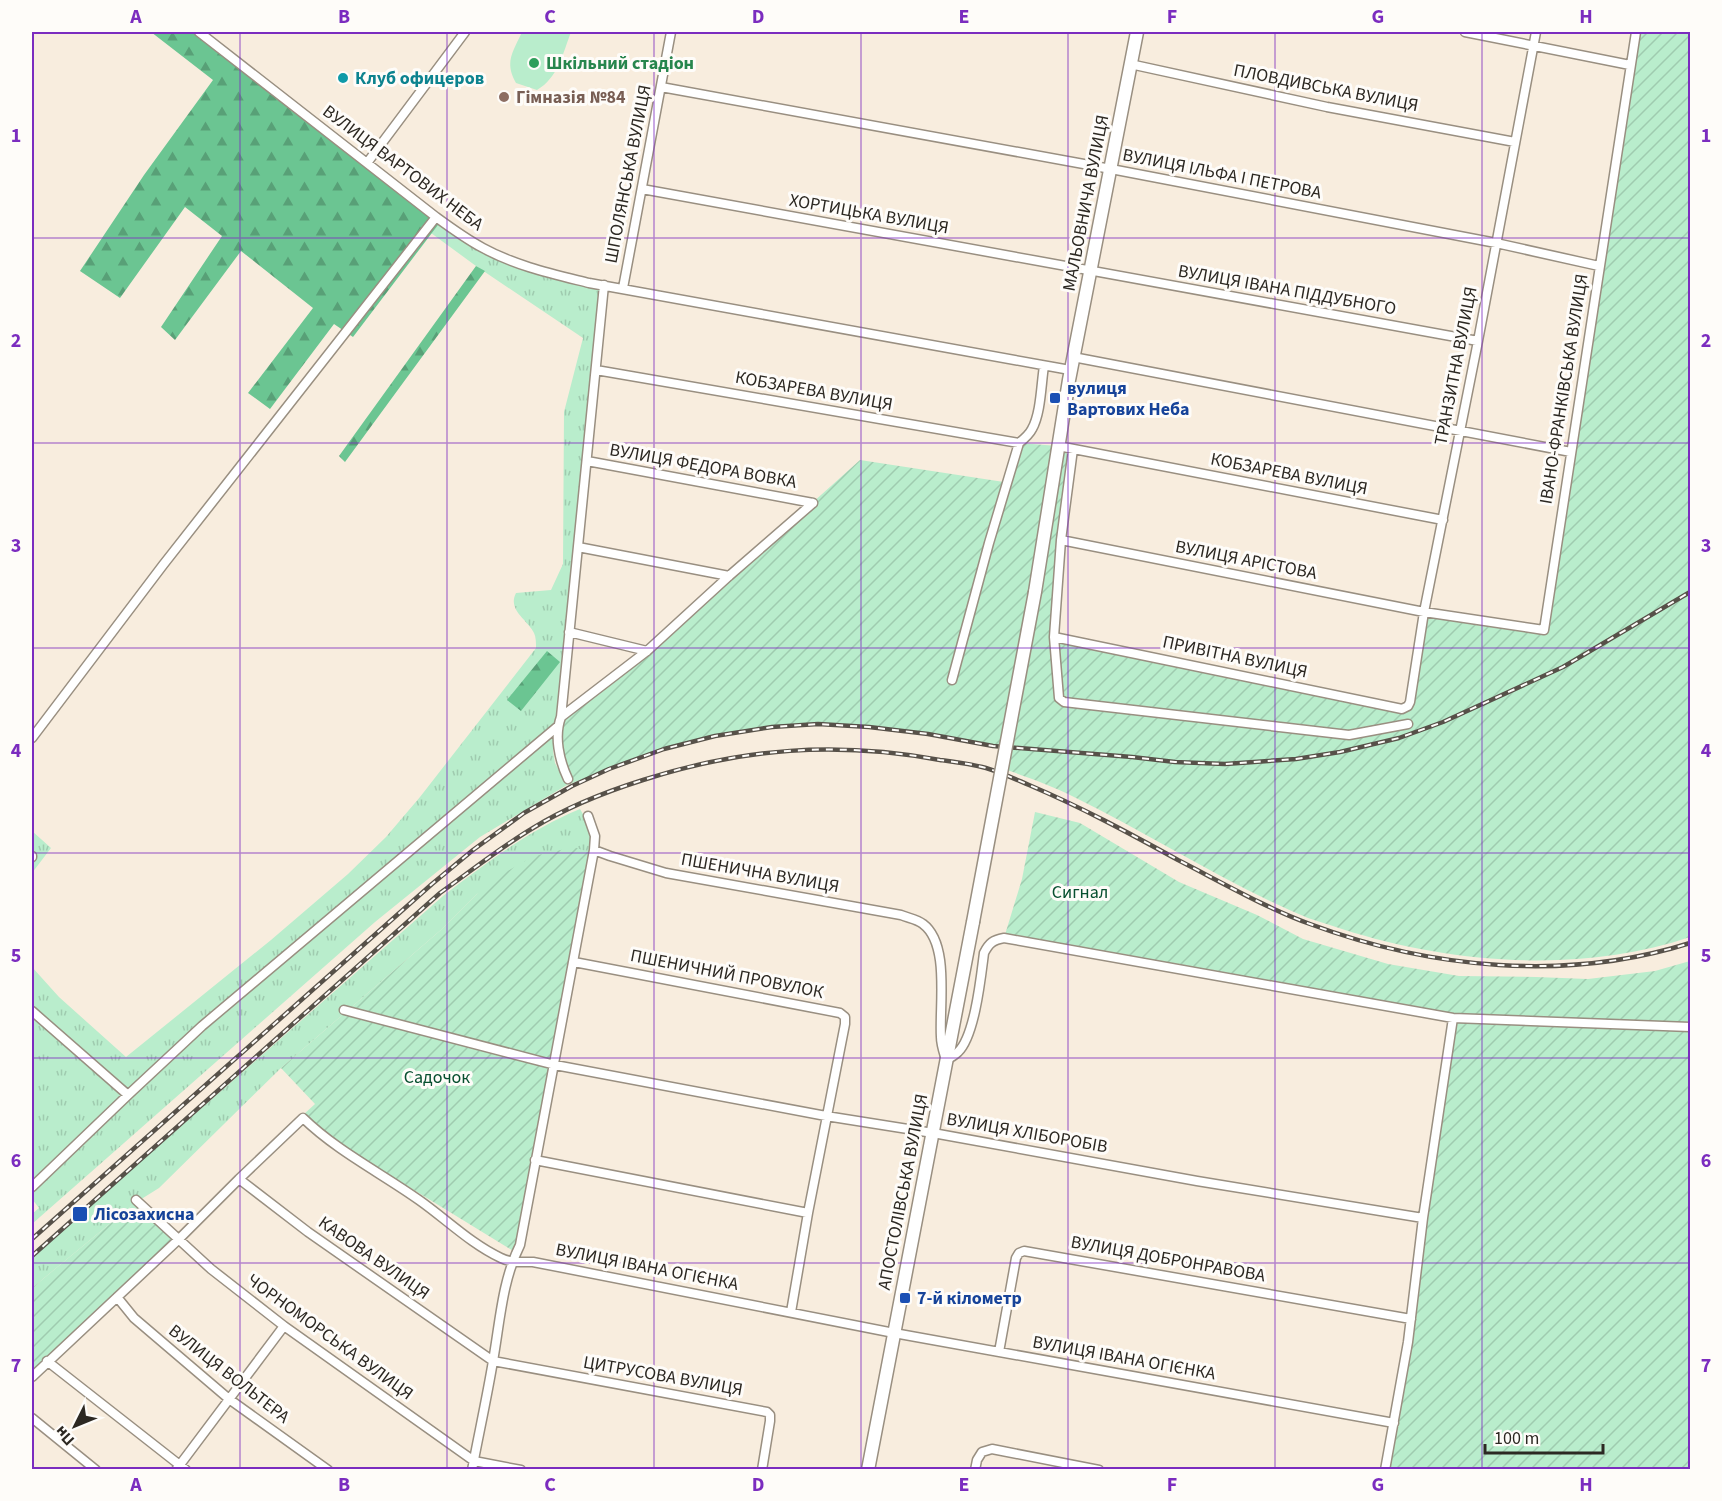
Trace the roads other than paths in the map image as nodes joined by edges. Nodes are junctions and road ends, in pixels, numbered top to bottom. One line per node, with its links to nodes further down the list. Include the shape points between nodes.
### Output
1 (199, 32): 13 (street, ВУЛИЦЯ ВАРТОВИХ НЕБА)
2 (465, 32): 13 (street)
3 (672, 32): 11 (street, ШПОЛЯНСЬКА ВУЛИЦЯ)
4 (1137, 32): 9 (street, МАЛЬОВНИЧА ВУЛИЦЯ)
5 (1465, 32): 8 (street)
6 (1536, 32): 8 (street, ТРАНЗИТНА ВУЛИЦЯ)
7 (1636, 32): 10 (street, ІВАНО-ФРАНКІВСЬКА ВУЛИЦЯ)
8 (1534, 45): 10 (street); 12 (street, ТРАНЗИТНА ВУЛИЦЯ)
9 (1130, 64): 12 (street, ПЛОВДИВСЬКА ВУЛИЦЯ, via 1327,107); 14 (street, МАЛЬОВНИЧА ВУЛИЦЯ)
10 (1630, 65): 18 (street, ІВАНО-ФРАНКІВСЬКА ВУЛИЦЯ)
11 (661, 87): 14 (street, ВУЛИЦЯ ІЛЬФА І ПЕТРОВА); 15 (street, ШПОЛЯНСЬКА ВУЛИЦЯ)
12 (1515, 142): 17 (street, ТРАНЗИТНА ВУЛИЦЯ)
13 (367, 163): 16 (street, ВУЛИЦЯ ВАРТОВИХ НЕБА)
14 (1111, 169): 17 (street, ВУЛИЦЯ ІЛЬФА І ПЕТРОВА); 19 (street, МАЛЬОВНИЧА ВУЛИЦЯ)
15 (642, 189): 19 (street, ХОРТИЦЬКА ВУЛИЦЯ); 21 (street, ШПОЛЯНСЬКА ВУЛИЦЯ)
16 (435, 217): 20 (street, ВУЛИЦЯ ВАРТОВИХ НЕБА, via 503,257 536,270); 45 (street)
17 (1496, 243): 18 (street, ВУЛИЦЯ ІЛЬФА І ПЕТРОВА); 22 (street, ТРАНЗИТНА ВУЛИЦЯ)
18 (1599, 266): 30 (street, ІВАНО-ФРАНКІВСЬКА ВУЛИЦЯ)
19 (1091, 271): 22 (street, ВУЛИЦЯ ІВАНА ПІДДУБНОГО); 24 (street, МАЛЬОВНИЧА ВУЛИЦЯ)
20 (604, 285): 21 (street, ВУЛИЦЯ ВАРТОВИХ НЕБА); 25 (street)
21 (623, 288): 23 (street, ВУЛИЦЯ ВАРТОВИХ НЕБА)
22 (1478, 341): 26 (street, ТРАНЗИТНА ВУЛИЦЯ)
23 (1044, 366): 24 (street, ВУЛИЦЯ ВАРТОВИХ НЕБА); 27 (street, via 1037,416)
24 (1071, 369): 26 (street, ВУЛИЦЯ ВАРТОВИХ НЕБА); 28 (street)
25 (596, 370): 27 (street, КОБЗАРЕВА ВУЛИЦЯ); 31 (street)
26 (1460, 431): 30 (street, ВУЛИЦЯ ВАРТОВИХ НЕБА); 32 (street, ТРАНЗИТНА ВУЛИЦЯ)
27 (1022, 441): 40 (street)
28 (1058, 446): 29 (street, КОБЗАРЕВА ВУЛИЦЯ); 54 (street, АПОСТОЛІВСЬКА ВУЛИЦЯ, bridge, via 1035,592)
29 (1073, 449): 32 (street, КОБЗАРЕВА ВУЛИЦЯ); 33 (street)
30 (1571, 452): 36 (street, ІВАНО-ФРАНКІВСЬКА ВУЛИЦЯ, via 1544,630)
31 (586, 461): 34 (street); 35 (street, ВУЛИЦЯ ФЕДОРА ВОВКА, via 813,503)
32 (1443, 520): 36 (street, ТРАНЗИТНА ВУЛИЦЯ)
33 (1061, 540): 36 (street, ВУЛИЦЯ АРІСТОВА); 38 (street)
34 (578, 547): 35 (street); 37 (street)
35 (729, 576): 39 (street)
36 (1424, 612): 41 (street, ТРАНЗИТНА ВУЛИЦЯ)
37 (569, 633): 39 (street); 42 (street)
38 (1054, 637): 41 (street, ПРИВІТНА ВУЛИЦЯ, via 1402,709); 43 (street, via 1059,698 1064,702 1349,735)
39 (647, 651): 42 (street)
40 (952, 680)
41 (1408, 706)
42 (561, 717): 44 (street)
43 (1408, 724)
44 (557, 726): 46 (street); 56 (street, via 202,1026)
45 (32, 738)
46 (568, 779)
47 (588, 816): 48 (street, via 595,836)
48 (594, 850): 49 (street); 54 (street, ПШЕНИЧНА ВУЛИЦЯ, via 666,873 901,915 922,923 938,949 941,1041)
49 (574, 962): 55 (street); 57 (street, ПШЕНИЧНИЙ ПРОВУЛОК, via 840,1012 845,1024)
50 (344, 1010): 55 (street, ВУЛИЦЯ ХЛІБОРОБІВ)
51 (32, 1011): 56 (street)
52 (1453, 1018): 53 (street); 54 (street, via 1004,938 989,944 984,953 973,1023 958,1053); 64 (street)
53 (1690, 1027)
54 (946, 1060): 58 (street, АПОСТОЛІВСЬКА ВУЛИЦЯ)
55 (555, 1065): 57 (street, ВУЛИЦЯ ХЛІБОРОБІВ); 59 (street)
56 (128, 1095): 61 (street)
57 (826, 1116): 58 (street, ВУЛИЦЯ ХЛІБОРОБІВ); 63 (street)
58 (933, 1133): 64 (street, ВУЛИЦЯ ХЛІБОРОБІВ); 71 (street, АПОСТОЛІВСЬКА ВУЛИЦЯ)
59 (535, 1160): 63 (street); 66 (street, via 520,1245)
60 (239, 1179): 65 (street, ВУЛИЦЯ ІВАНА ОГІЄНКА); 66 (street, ВУЛИЦЯ ІВАНА ОГІЄНКА, via 303,1118 320,1134 463,1233); 74 (street, КАВОВА ВУЛИЦЯ)
61 (32, 1187)
62 (136, 1200): 65 (street, ЧОРНОМОРСЬКА ВУЛИЦЯ)
63 (808, 1213): 68 (street)
64 (1423, 1218): 69 (street)
65 (178, 1240): 67 (street, ВУЛИЦЯ ІВАНА ОГІЄНКА); 70 (street, ЧОРНОМОРСЬКА ВУЛИЦЯ)
66 (512, 1262): 68 (street, ВУЛИЦЯ ІВАНА ОГІЄНКА, via 533,1262); 74 (street)
67 (117, 1297): 73 (street, ВУЛИЦЯ ІВАНА ОГІЄНКА); 76 (street, ВУЛИЦЯ ВОЛЬТЕРА, via 134,1318)
68 (791, 1312): 71 (street, ВУЛИЦЯ ІВАНА ОГІЄНКА)
69 (1411, 1319): 72 (street, ВУЛИЦЯ ДОБРОНРАВОВА, via 1024,1251 1016,1258); 78 (street)
70 (284, 1326): 76 (street); 79 (street, ЧОРНОМОРСЬКА ВУЛИЦЯ)
71 (894, 1333): 72 (street, ВУЛИЦЯ ІВАНА ОГІЄНКА); 85 (street, АПОСТОЛІВСЬКА ВУЛИЦЯ)
72 (999, 1352): 78 (street, ВУЛИЦЯ ІВАНА ОГІЄНКА)
73 (47, 1361): 75 (street, ВУЛИЦЯ ІВАНА ОГІЄНКА); 80 (street)
74 (493, 1361): 79 (street); 84 (street, ЦИТРУСОВА ВУЛИЦЯ, via 767,1412 770,1421)
75 (32, 1377)
76 (229, 1399): 80 (street); 82 (street, ВУЛИЦЯ ВОЛЬТЕРА)
77 (32, 1418): 81 (street)
78 (1394, 1423): 88 (street)
79 (473, 1466): 83 (street, ЧОРНОМОРСЬКА ВУЛИЦЯ)
80 (181, 1468)
81 (96, 1470)
82 (328, 1470)
83 (520, 1470)
84 (762, 1470)
85 (868, 1470)
86 (975, 1470): 87 (street, via 982,1452 992,1449)
87 (1099, 1470)
88 (1385, 1470)

